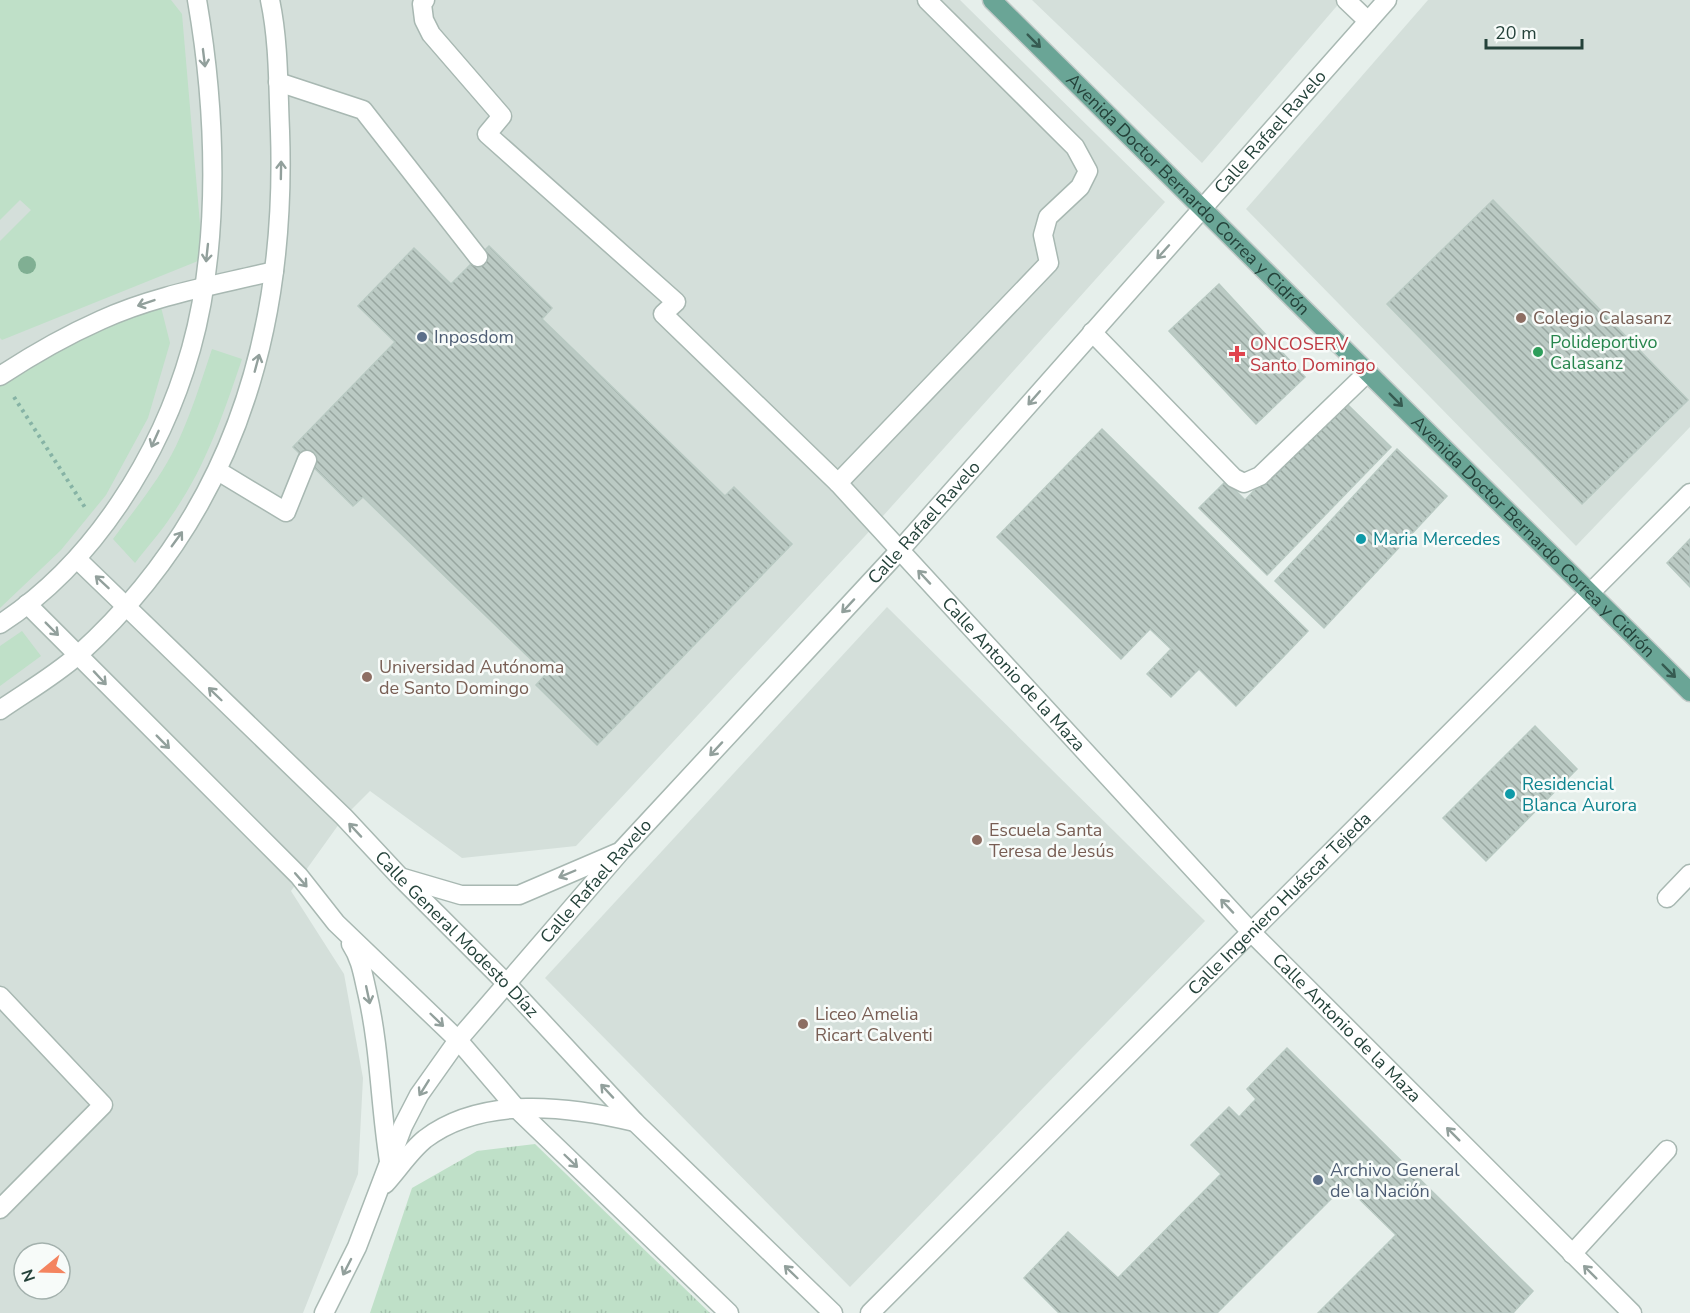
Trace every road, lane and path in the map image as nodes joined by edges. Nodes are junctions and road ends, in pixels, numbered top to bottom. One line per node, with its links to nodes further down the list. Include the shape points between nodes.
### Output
1 (197, 0): 13 (street, one-way to 13, via 211,153)
2 (270, 0): 9 (street)
3 (425, 0): 20 (street, Calle Antonio de la Maza, via 423,12 431,34 502,116 487,134 676,302 663,314)
4 (927, 0): 20 (street, via 1075,147 1088,171 1080,186 1048,217 1043,235 1049,262)
5 (992, 0): 10 (main road, Avenida Doctor Bernardo Correa y Cidrón, one-way to 10)
6 (1346, 0): 8 (street)
7 (1387, 0): 8 (street, Calle Rafael Ravelo)
8 (1368, 21): 10 (street, Calle Rafael Ravelo)
9 (278, 82): 11 (street, via 363,110); 12 (street, one-way to 9, via 281,166)
10 (1202, 208): 14 (street, Calle Rafael Ravelo, one-way to 14); 15 (main road, Avenida Doctor Bernardo Correa y Cidrón)
11 (478, 256)
12 (274, 271): 13 (street); 19 (street, one-way to 12, via 256,367)
13 (203, 289): 16 (street, one-way to 16, via 102,319 40,350); 22 (street, one-way to 22, via 191,348 176,393 148,456)
14 (1092, 332): 15 (street, via 1234,478 1244,483 1260,476); 23 (street, Calle Rafael Ravelo, one-way to 23)
15 (1368, 372): 25 (main road, Avenida Doctor Bernardo Correa y Cidrón, one-way to 25)
16 (0, 376)
17 (13, 394): 22 (path)
18 (307, 460): 19 (street, via 286,512)
19 (218, 471): 27 (street, one-way to 19, via 189,522)
20 (838, 483): 23 (street, Calle Antonio de la Maza)
21 (1690, 493): 25 (street, Calle Ingeniero Huáscar Tejeda)
22 (99, 530): 24 (street)
23 (900, 550): 32 (street, Calle Rafael Ravelo, one-way to 32); 37 (street, Calle Antonio de la Maza, one-way to 23)
24 (77, 559): 26 (street); 27 (street, Calle General Modesto Díaz, one-way to 24)
25 (1590, 593): 30 (main road, Avenida Doctor Bernardo Correa y Cidrón, one-way to 30); 37 (street, Calle Ingeniero Huáscar Tejeda)
26 (27, 604): 28 (street); 29 (street, one-way to 29)
27 (126, 606): 29 (street); 34 (street, Calle General Modesto Díaz, one-way to 27, via 344,817)
28 (0, 624)
29 (78, 655): 31 (street); 36 (street, one-way to 36, via 299,876)
30 (1690, 692)
31 (0, 710)
32 (621, 852): 34 (street, one-way to 34, via 519,895 461,895); 38 (street, Calle Rafael Ravelo)
33 (1690, 874): 35 (street)
34 (400, 878): 38 (street, Calle General Modesto Díaz)
35 (1667, 897)
36 (336, 923): 40 (street, one-way to 40); 44 (street, one-way to 44, via 359,956 370,1004)
37 (1251, 932): 47 (street, Calle Antonio de la Maza, one-way to 37); 51 (street, Calle Ingeniero Huáscar Tejeda)
38 (506, 982): 40 (street, Calle Rafael Ravelo); 42 (street, Calle General Modesto Díaz, one-way to 38)
39 (0, 996): 46 (street, via 103,1105)
40 (458, 1040): 41 (street); 44 (street, Calle Rafael Ravelo, one-way to 44, via 419,1095)
41 (518, 1110): 42 (street, via 570,1110); 45 (street, via 486,1112 424,1140); 49 (street, one-way to 49)
42 (635, 1122): 50 (street, Calle General Modesto Díaz, one-way to 42)
43 (1667, 1150): 47 (street)
44 (389, 1162): 45 (street, Calle Rafael Ravelo)
45 (376, 1193): 48 (street, Calle Rafael Ravelo, one-way to 48, via 357,1247)
46 (0, 1209)
47 (1572, 1254): 52 (street, Calle Antonio de la Maza, one-way to 47)
48 (324, 1313)
49 (729, 1313)
50 (833, 1313)
51 (870, 1313)
52 (1632, 1313)

